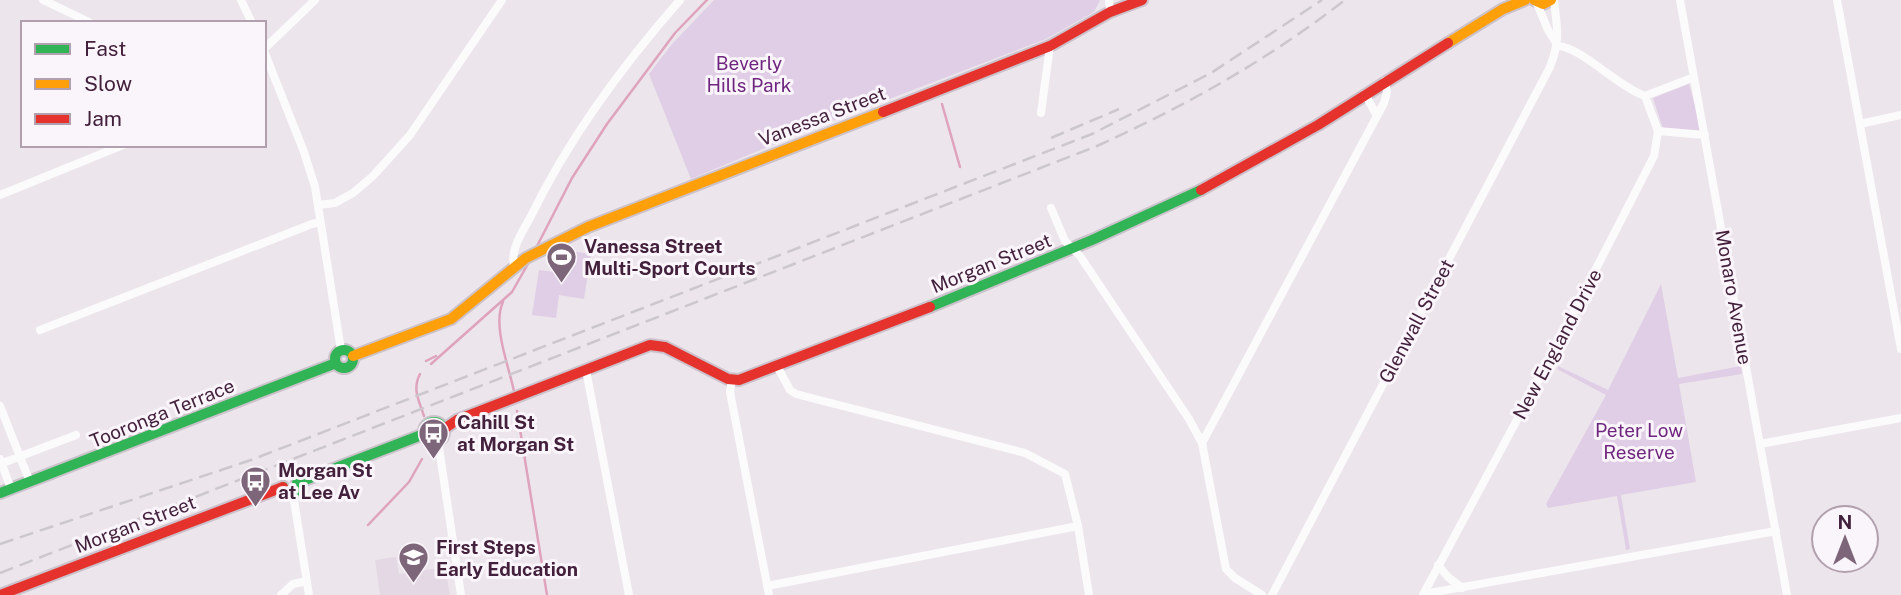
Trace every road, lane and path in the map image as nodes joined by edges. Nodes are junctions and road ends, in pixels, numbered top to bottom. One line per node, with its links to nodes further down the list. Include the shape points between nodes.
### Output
1 (43, 0): 13 (street)
2 (241, 0): 14 (street)
3 (314, 0): 17 (street)
4 (502, 0): 31 (street, via 410,135 353,193 335,203)
5 (680, 0): 35 (street, via 589,116 548,181 518,243)
6 (1142, 0): 12 (street, Vanessa Street)
7 (1531, 0): 8 (street, Morgan Street, via 1543,4); 11 (street, Morgan Street); 15 (street)
8 (1553, 0): 15 (street)
9 (1681, 0): 19 (street, Monaro Avenue)
10 (1837, 0): 26 (street)
11 (1501, 5): 20 (street, Morgan Street)
12 (1109, 6): 16 (street, Vanessa Street)
13 (87, 21)
14 (251, 21)
15 (1558, 46): 22 (street); 73 (street, Glenwall Street)
16 (1050, 47): 23 (street); 35 (street, Vanessa Street, via 604,220)
17 (266, 48)
18 (266, 55): 31 (street, via 304,152)
19 (1694, 77): 22 (street); 28 (street, Monaro Avenue)
20 (1385, 81): 21 (street, Morgan Street); 25 (street, via 1386,97)
21 (1365, 94): 25 (street); 34 (street, Morgan Street, via 1246,166)
22 (1645, 96): 27 (street)
23 (1041, 113)
24 (1901, 115): 26 (street)
25 (1377, 116): 50 (street)
26 (1860, 124): 37 (street)
27 (1658, 131): 28 (street); 62 (street, New England Drive, via 1650,164)
28 (1705, 135): 51 (street, Monaro Avenue)
29 (118, 147): 30 (street)
30 (0, 195)
31 (318, 205): 33 (street)
32 (1051, 208): 34 (street)
33 (320, 222): 36 (street); 38 (street)
34 (1073, 249): 41 (street, Morgan Street); 50 (street)
35 (514, 266): 39 (street, via 451,318)
36 (40, 330)
37 (1901, 349)
38 (341, 350): 39 (street); 40 (street)
39 (353, 356): 40 (street, via 349,366)
40 (336, 363): 54 (street, Tooronga Terrace)
41 (777, 366): 43 (street, Morgan Street); 60 (street, via 796,394 1025,453 1065,474)
42 (586, 370): 43 (street, via 658,345); 46 (street); 70 (street)
43 (732, 380): 65 (street, via 730,392)
44 (0, 406): 52 (street)
45 (1901, 418): 51 (street)
46 (444, 429): 47 (street, via 431,423); 49 (street)
47 (425, 434): 49 (street); 55 (street)
48 (76, 435): 52 (street)
49 (438, 441): 69 (street)
50 (1202, 443): 72 (street, via 1226,569)
51 (1760, 444): 61 (street, Monaro Avenue)
52 (20, 457): 53 (street); 54 (street)
53 (1, 462): 57 (street)
54 (30, 482): 57 (street, Tooronga Terrace)
55 (297, 483): 56 (street, via 288,480); 59 (street)
56 (283, 487): 59 (street, via 286,494); 66 (street, Morgan Street)
57 (11, 489): 58 (street, Tooronga Terrace)
58 (0, 493)
59 (293, 494): 63 (street)
60 (1078, 526): 65 (street); 71 (street)
61 (1776, 531): 64 (street); 75 (street, Monaro Avenue)
62 (1438, 565): 64 (street); 74 (street, New England Drive)
63 (307, 581): 67 (street, via 294,583); 68 (street)
64 (1462, 587): 74 (street)
65 (768, 590)
66 (0, 595)
67 (281, 595)
68 (309, 595)
69 (461, 595)
70 (629, 595)
71 (1089, 595)
72 (1262, 595)
73 (1272, 595)
74 (1423, 595)
75 (1787, 595)

